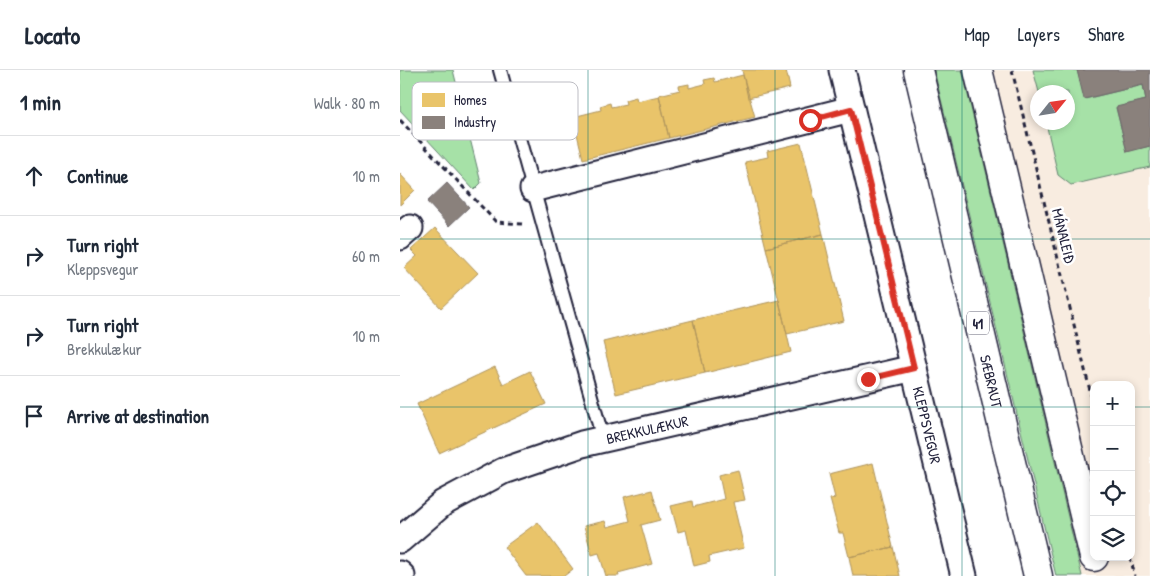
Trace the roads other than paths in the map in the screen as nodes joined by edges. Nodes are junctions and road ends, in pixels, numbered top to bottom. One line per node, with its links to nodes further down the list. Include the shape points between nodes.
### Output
1 (842, 70): 4 (street, KLEPPSVEGUR)
2 (918, 70): 13 (main road, SÆBRAUT / 41)
3 (978, 70): 10 (main road)
4 (851, 109): 6 (street); 7 (street, KLEPPSVEGUR)
5 (519, 140): 6 (lane)
6 (533, 189): 8 (lane)
7 (914, 368): 8 (street, BREKKULÆKUR); 12 (street, KLEPPSVEGUR)
8 (603, 439): 9 (street, BREKKULÆKUR, via 504,471 443,503)
9 (400, 540)
10 (1090, 540)
11 (1095, 561): 14 (main road)
12 (964, 576)
13 (1038, 576)
14 (1098, 576)

